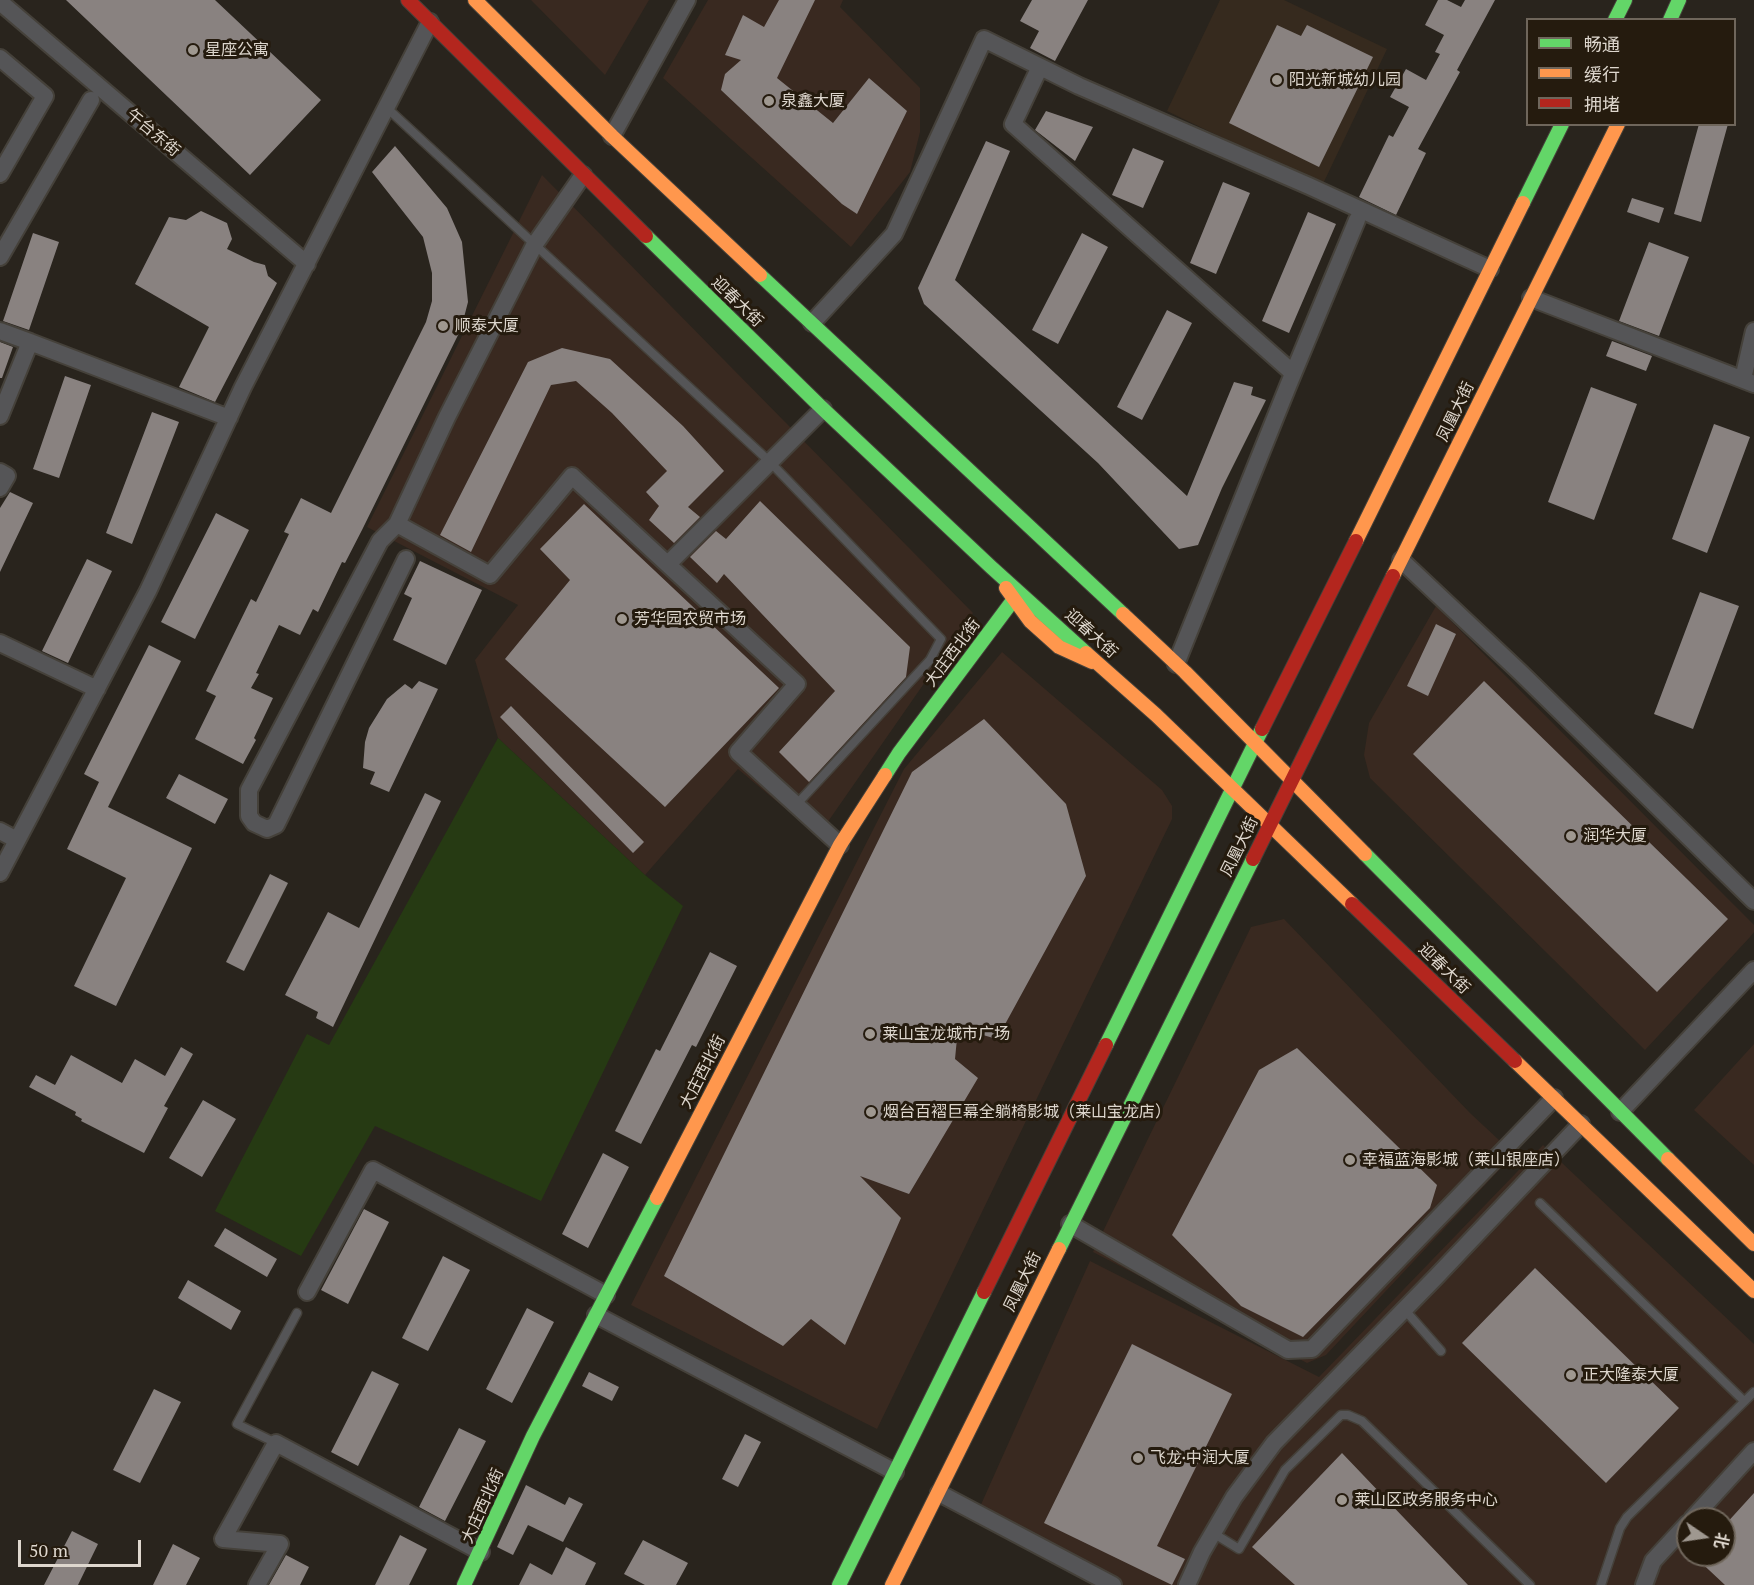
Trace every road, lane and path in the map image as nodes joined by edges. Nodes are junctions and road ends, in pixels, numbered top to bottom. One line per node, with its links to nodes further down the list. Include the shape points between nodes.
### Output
1 (408, 0): 9 (main road, 迎春大街)
2 (475, 0): 16 (main road, 迎春大街)
3 (687, 0): 16 (street)
4 (1624, 0): 7 (main road)
5 (1679, 0): 8 (main road)
6 (0, 2): 22 (street, 午台东街)
7 (1616, 18)
8 (1671, 18)
9 (430, 22): 13 (street); 18 (main road, 迎春大街)
10 (0, 58): 17 (street, via 45,96)
11 (1037, 73): 29 (street, via 1013,124)
12 (91, 100): 21 (street)
13 (387, 108): 20 (lane); 22 (street)
14 (1561, 126): 23 (main road, 凤凰大街)
15 (1617, 126): 24 (main road, 凤凰大街)
16 (612, 135): 25 (main road, 迎春大街)
17 (0, 174)
18 (583, 176): 20 (street); 31 (main road, 迎春大街)
19 (1358, 220): 29 (street)
20 (535, 244): 34 (lane); 37 (street)
21 (0, 257)
22 (307, 264): 33 (street)
23 (1490, 269): 25 (street, via 1079,86 984,39 894,234); 47 (main road, 凤凰大街)
24 (1531, 298): 30 (street); 39 (main road, 凤凰大街)
25 (812, 323): 44 (main road, 迎春大街)
26 (0, 331): 28 (street)
27 (1754, 331): 30 (street)
28 (30, 342): 32 (street); 33 (street)
29 (1293, 373): 44 (street)
30 (1748, 381)
31 (823, 409): 34 (street); 41 (main road, 迎春大街)
32 (0, 416)
33 (229, 418): 46 (street)
34 (769, 461): 40 (street); 50 (lane, via 940,639 930,660)
35 (0, 472): 36 (street, via 7,476)
36 (0, 488)
37 (397, 524): 38 (street, via 380,541 249,790 249,816 254,823 267,829 276,825); 40 (street, via 490,575 572,476)
38 (406, 559)
39 (1401, 560): 48 (main road, 凤凰大街); 56 (street)
40 (668, 564): 50 (street, via 797,684 738,752)
41 (991, 567): 42 (main road); 45 (main road, 迎春大街)
42 (1014, 599): 45 (main road, via 1030,621 1059,647); 54 (main road, 大庄西北街, via 899,753)
43 (0, 643): 46 (street)
44 (1176, 664): 47 (main road, 迎春大街)
45 (1104, 667): 49 (main road, 迎春大街)
46 (97, 689): 53 (street)
47 (1257, 743): 48 (main road, 迎春大街); 49 (main road, 凤凰大街)
48 (1292, 779): 51 (main road, 凤凰大街); 59 (main road, 迎春大街)
49 (1234, 789): 51 (main road, 迎春大街); 75 (main road, 凤凰大街)
50 (796, 805): 54 (street)
51 (1270, 824): 58 (main road, 迎春大街); 62 (main road, 凤凰大街)
52 (0, 831): 53 (street)
53 (17, 840): 55 (street)
54 (840, 845): 66 (main road, 大庄西北街)
55 (0, 873)
56 (1754, 901)
57 (1754, 970): 59 (street)
58 (1554, 1098): 60 (main road, 迎春大街); 62 (street, via 1312,1349 1288,1350)
59 (1620, 1112): 63 (main road, 迎春大街)
60 (1581, 1124): 64 (main road, 迎春大街); 67 (street)
61 (1540, 1203): 72 (lane)
62 (1070, 1224): 76 (main road, 凤凰大街)
63 (1754, 1244)
64 (1754, 1291)
65 (307, 1292): 66 (street, via 373,1170)
66 (606, 1295): 69 (main road, 大庄西北街)
67 (1404, 1309): 70 (lane); 78 (street, via 1274,1443)
68 (297, 1313): 73 (lane, via 237,1424)
69 (596, 1315): 75 (street); 80 (main road, 大庄西北街, via 533,1436)
70 (1441, 1351)
71 (1754, 1392): 72 (lane)
72 (1744, 1401): 88 (lane, via 1627,1517)
73 (276, 1443): 80 (street); 81 (street, via 223,1539 280,1544)
74 (1754, 1451): 77 (street)
75 (895, 1472): 83 (main road, 凤凰大街)
76 (939, 1493): 84 (main road, 凤凰大街); 85 (street)
77 (1703, 1507)
78 (1213, 1533): 86 (street); 87 (lane, via 1239,1549 1285,1470 1341,1415 1348,1415 1362,1421)
79 (1676, 1536): 89 (street, via 1653,1561)
80 (481, 1552): 82 (main road, 大庄西北街)
81 (257, 1585)
82 (464, 1585)
83 (839, 1585)
84 (892, 1585)
85 (1113, 1585)
86 (1187, 1585)
87 (1530, 1585)
88 (1601, 1585)
89 (1644, 1585)

